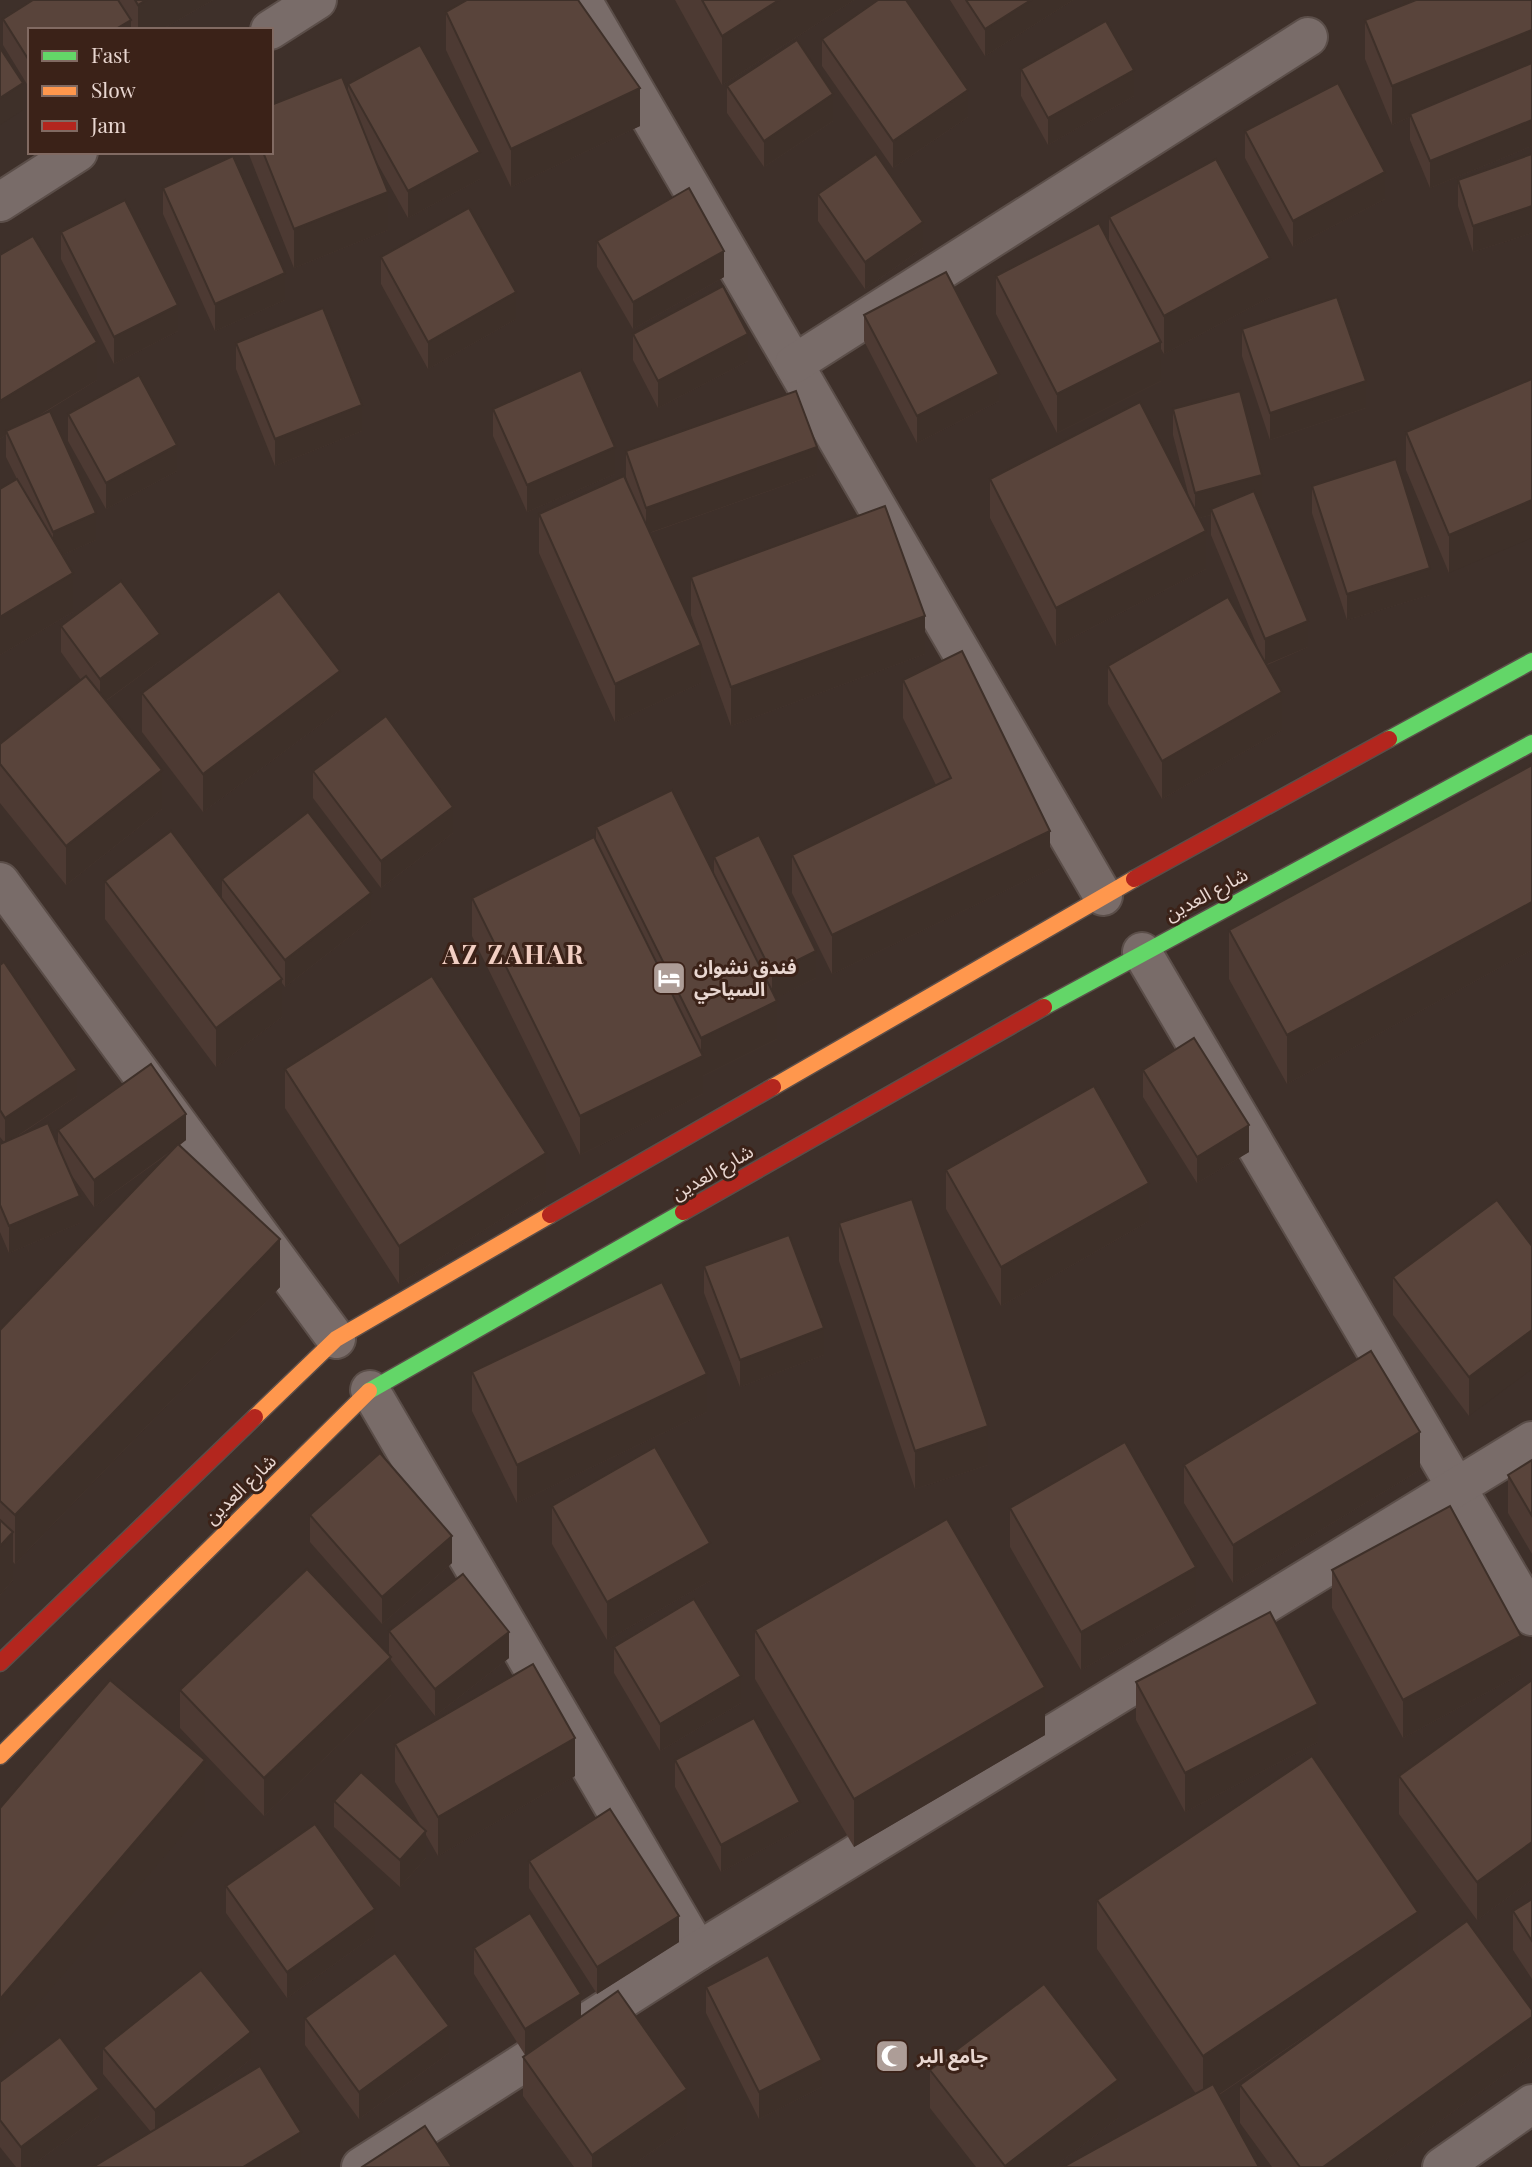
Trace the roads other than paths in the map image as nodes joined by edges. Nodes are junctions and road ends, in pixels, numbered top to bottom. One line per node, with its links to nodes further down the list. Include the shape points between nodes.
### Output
1 (317, 0): 3 (street)
2 (582, 0): 7 (street)
3 (273, 28)
4 (1308, 37): 7 (street)
5 (75, 154): 6 (street)
6 (0, 202)
7 (794, 364): 11 (street)
8 (1532, 661): 11 (main road)
9 (1532, 743): 12 (main road, شارع العدين)
10 (3, 891): 13 (street)
11 (1103, 896): 13 (main road)
12 (1142, 952): 14 (main road, شارع العدين); 16 (street)
13 (335, 1339): 18 (main road)
14 (370, 1390): 19 (main road, شارع العدين); 20 (street)
15 (1532, 1441): 16 (street)
16 (1454, 1487): 17 (street); 20 (street)
17 (1532, 1616)
18 (0, 1663)
19 (0, 1756)
20 (698, 1951): 22 (street)
21 (1532, 2104): 23 (street)
22 (361, 2167)
23 (1442, 2167)

